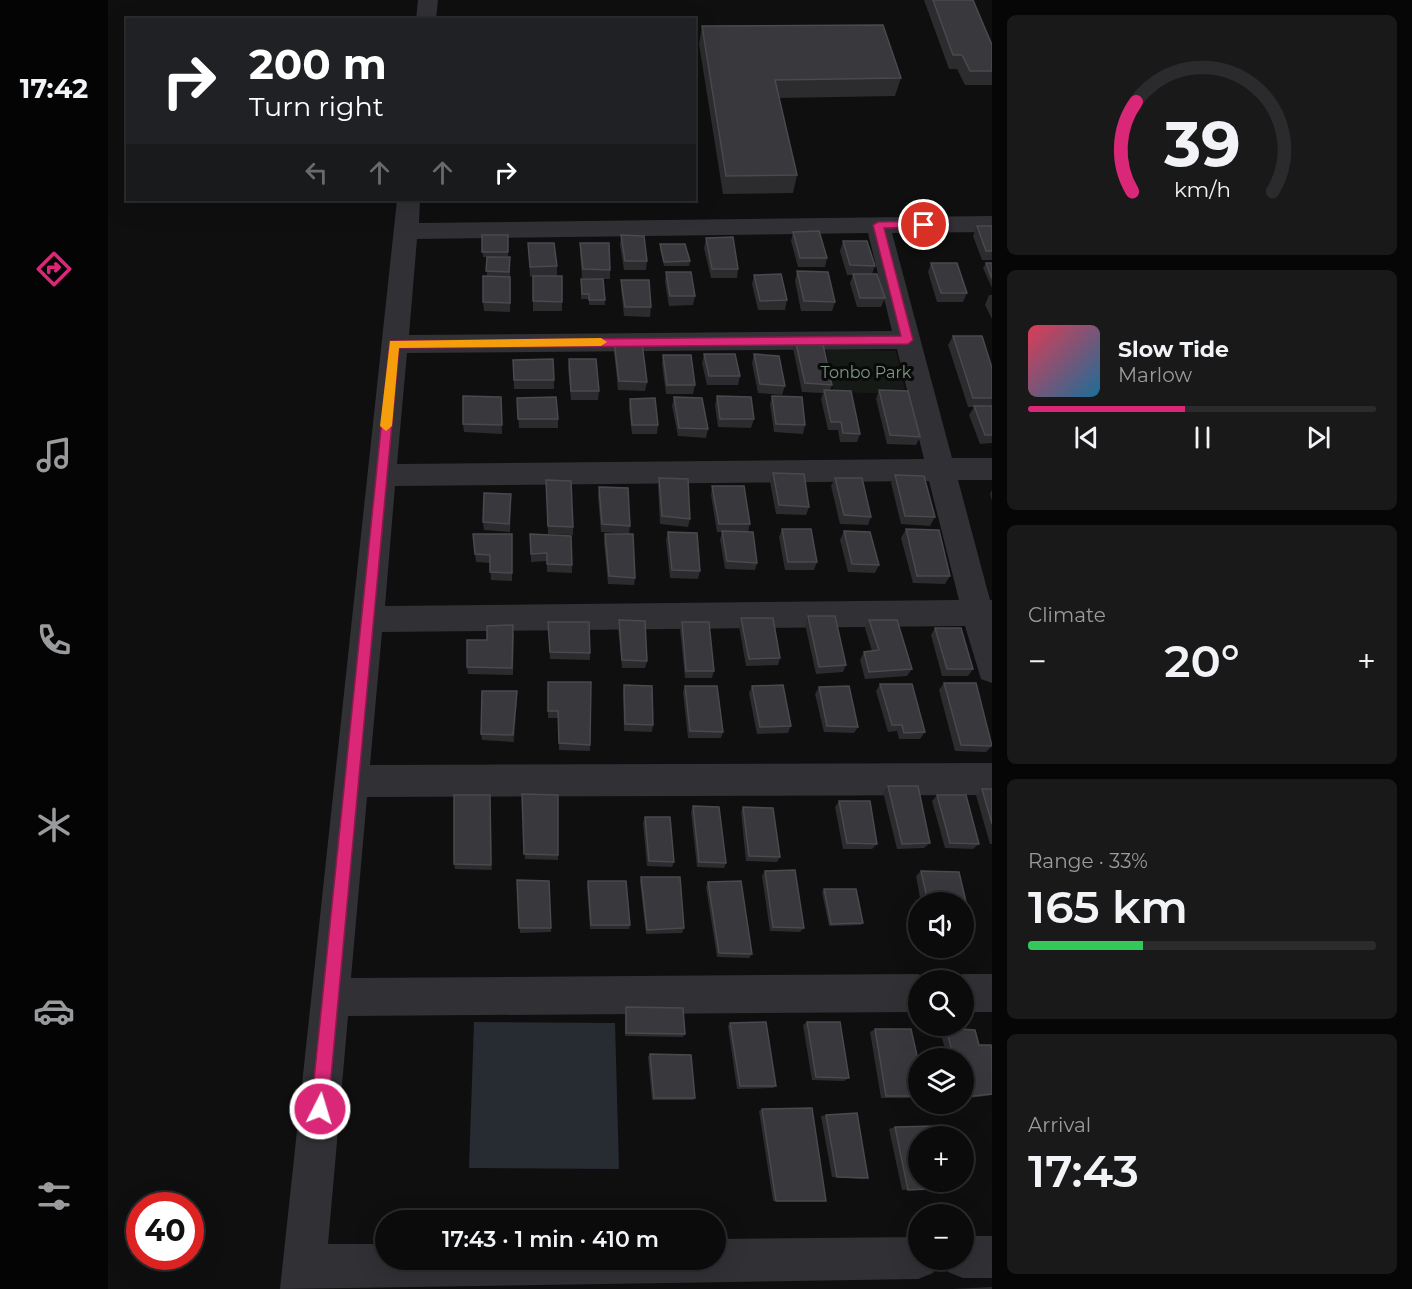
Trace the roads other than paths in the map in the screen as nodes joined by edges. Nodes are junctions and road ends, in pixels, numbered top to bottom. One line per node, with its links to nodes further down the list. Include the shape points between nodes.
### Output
1 (428, 0): 2 (street)
2 (426, 18)
3 (407, 215): 5 (street); 7 (street)
4 (992, 224): 5 (street)
5 (878, 225): 6 (street)
6 (908, 340): 7 (street); 8 (street)
7 (394, 344): 10 (street)
8 (941, 469): 9 (street); 10 (street); 11 (street)
9 (992, 469)
10 (381, 475): 12 (street)
11 (985, 613): 12 (street); 13 (street)
12 (368, 619): 15 (street)
13 (992, 669)
14 (992, 779): 15 (street)
15 (352, 781): 19 (street)
16 (908, 993): 19 (street)
17 (974, 993): 18 (street)
18 (992, 993)
19 (330, 997): 24 (street)
20 (974, 1257): 21 (street)
21 (992, 1257)
22 (908, 1258): 23 (street)
23 (631, 1275): 24 (street)
24 (303, 1277)

